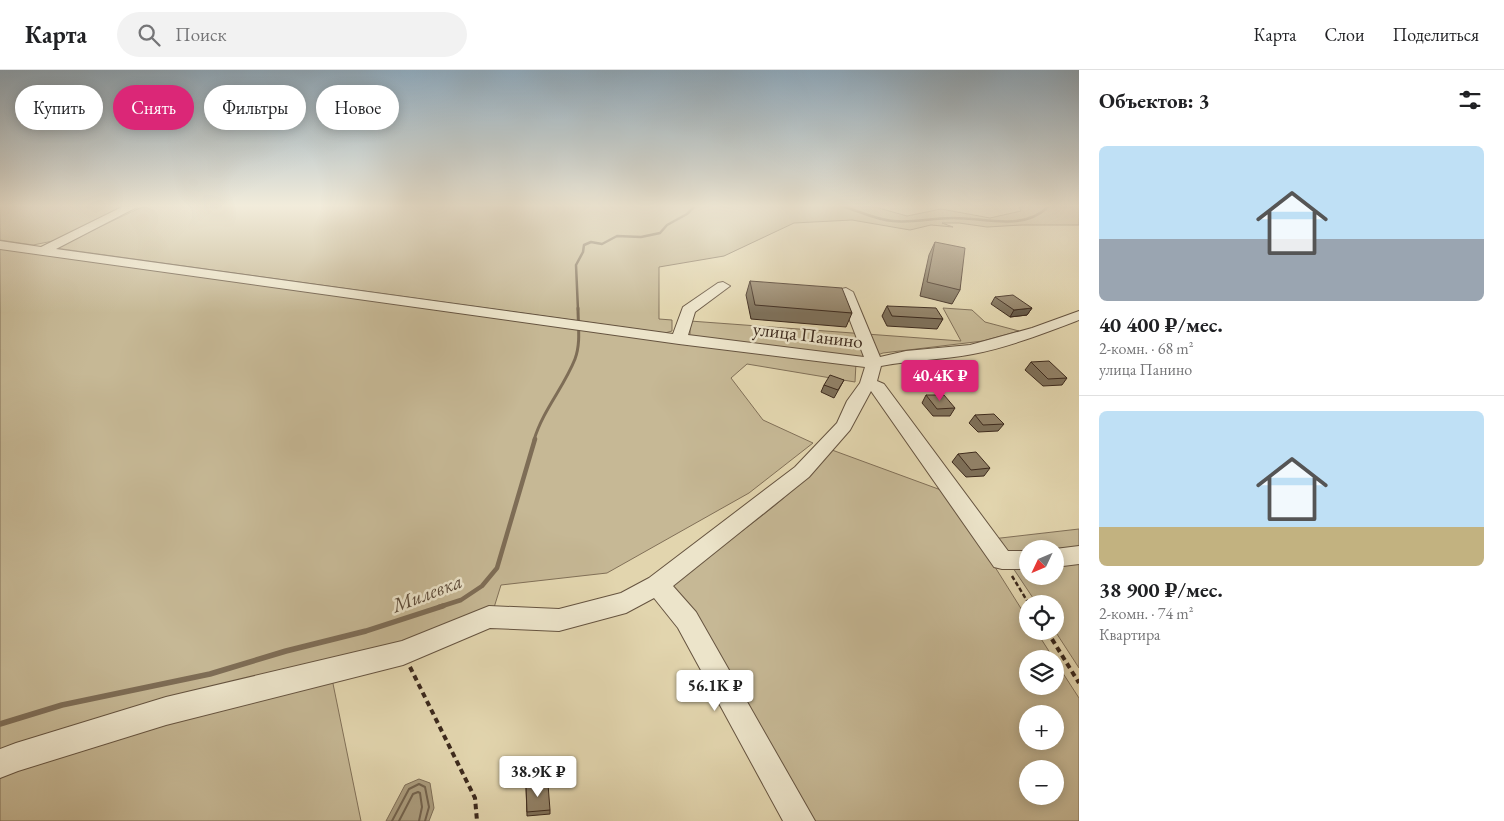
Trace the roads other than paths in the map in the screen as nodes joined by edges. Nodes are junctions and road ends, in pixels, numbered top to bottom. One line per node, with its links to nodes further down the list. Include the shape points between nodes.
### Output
1 (60, 242): 3 (street)
2 (0, 244): 3 (street)
3 (44, 250): 7 (street)
4 (723, 286): 9 (street, via 688,310)
5 (846, 292): 10 (street)
6 (1079, 315): 10 (street, улица Панино, via 1037,332 971,350 906,356)
7 (563, 322): 8 (street)
8 (587, 327): 9 (street, улица Панино)
9 (679, 339): 10 (street, улица Панино)
10 (871, 373): 13 (street, via 878,388 1002,560); 14 (street, via 844,426 802,472)
11 (1079, 555): 12 (street)
12 (1064, 557)
13 (1019, 560)
14 (657, 585): 15 (street, via 626,602 559,620 489,617 403,653 166,711); 16 (street, via 687,620)
15 (0, 764)
16 (800, 821)

